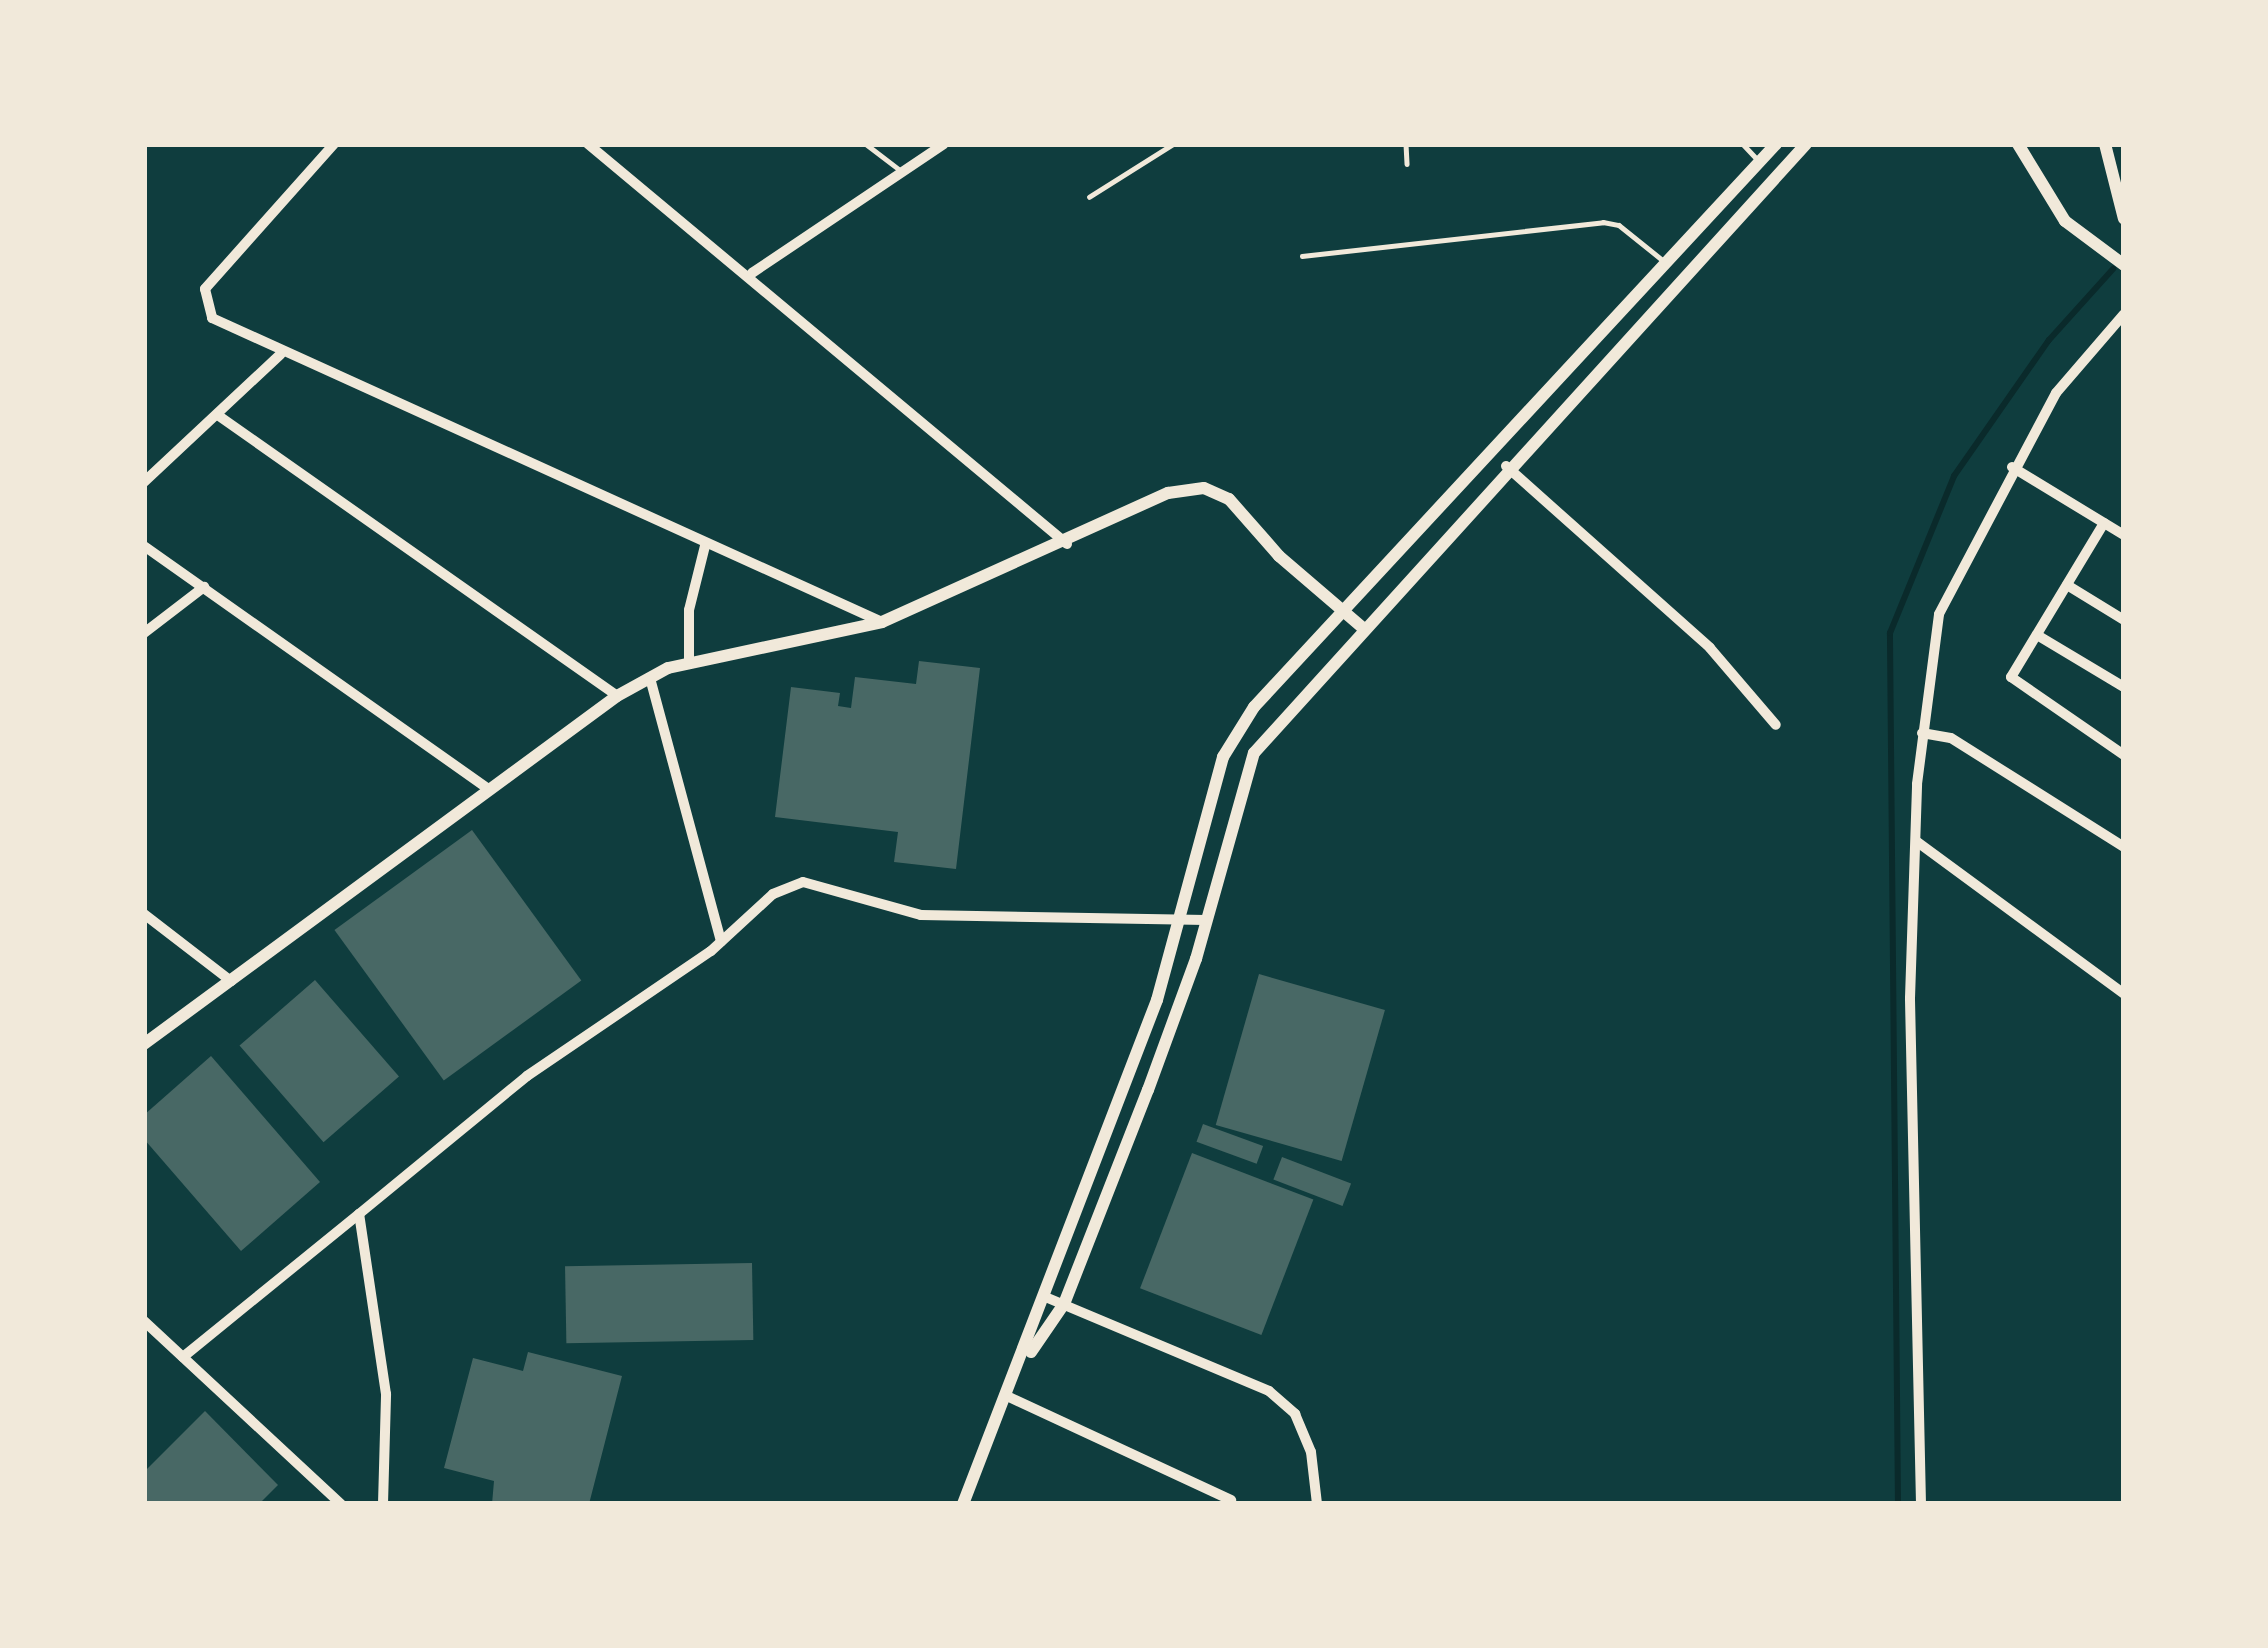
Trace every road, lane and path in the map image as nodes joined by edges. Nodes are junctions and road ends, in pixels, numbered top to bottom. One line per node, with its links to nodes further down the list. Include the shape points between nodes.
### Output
1 (310, 144): 13 (street)
2 (334, 144): 13 (street)
3 (588, 144): 22 (street)
4 (866, 144): 16 (lane)
5 (944, 144): 16 (street)
6 (1173, 144): 17 (lane)
7 (1406, 144): 15 (lane)
8 (1743, 144): 14 (lane)
9 (1777, 144): 14 (street)
10 (1806, 144): 26 (street)
11 (2018, 144): 20 (street, via 2065,221)
12 (2105, 144): 18 (street)
13 (322, 157): 24 (street, via 205,290 212,318)
14 (1760, 162): 21 (street)
15 (1407, 164)
16 (902, 172): 22 (street)
17 (1089, 197)
18 (2124, 219)
19 (1302, 256): 21 (lane, via 1603,222 1619,225)
20 (2124, 265)
21 (1669, 266): 36 (street)
22 (752, 273): 31 (street)
23 (2124, 314): 27 (street, via 2056,393)
24 (281, 354): 25 (street); 32 (street)
25 (219, 416): 28 (street); 45 (street)
26 (1506, 466): 39 (street); 46 (street, via 1709,648)
27 (2012, 467): 29 (street); 47 (street, via 1939,614)
28 (144, 482)
29 (2104, 523): 30 (street); 35 (street)
30 (2124, 535)
31 (1067, 544): 36 (street, via 1168,493 1204,488 1229,500); 38 (street)
32 (704, 545): 38 (street); 42 (street, via 689,610)
33 (144, 546): 34 (street)
34 (204, 586): 40 (street); 49 (street)
35 (2067, 586): 37 (street); 41 (street)
36 (1343, 611): 39 (street); 53 (street, via 1254,707 1222,757)
37 (2124, 620)
38 (882, 622): 42 (street)
39 (1364, 628): 54 (street, via 1254,753)
40 (144, 633)
41 (2037, 635): 44 (street); 48 (street, via 2011,677 2020,690)
42 (689, 664): 43 (street)
43 (650, 678): 45 (street); 55 (street)
44 (2124, 687)
45 (617, 696): 49 (street)
46 (1776, 725)
47 (1922, 733): 50 (street); 51 (street, via 1952,738)
48 (2124, 755)
49 (490, 790): 56 (street)
50 (1916, 841): 57 (street); 71 (street, via 1911,1087)
51 (2124, 847)
52 (144, 914): 56 (street)
53 (1181, 920): 54 (street); 55 (street, via 921,915 803,882 773,894); 60 (street)
54 (1206, 920): 61 (street)
55 (721, 942): 59 (street, via 624,1017 527,1076)
56 (230, 981): 58 (street)
57 (2124, 994)
58 (144, 1044)
59 (359, 1214): 63 (street); 68 (street, via 386,1394)
60 (1043, 1296): 61 (street); 64 (street)
61 (1064, 1304): 64 (street); 70 (street, via 1269,1391 1294,1414 1311,1451)
62 (144, 1321): 63 (street)
63 (183, 1357): 67 (street)
64 (1024, 1363): 65 (street)
65 (1010, 1397): 66 (street); 69 (street)
66 (1231, 1500)
67 (341, 1504)
68 (383, 1504)
69 (963, 1504)
70 (1317, 1504)
71 (1921, 1504)

